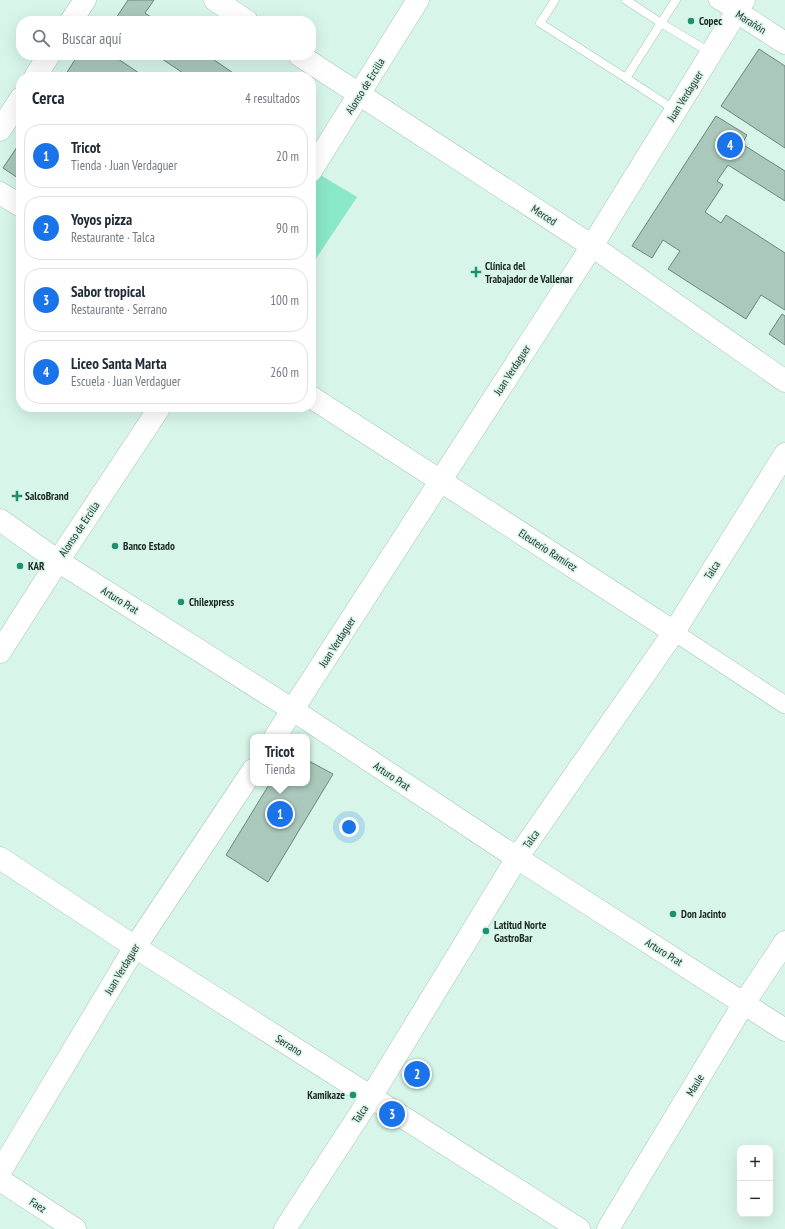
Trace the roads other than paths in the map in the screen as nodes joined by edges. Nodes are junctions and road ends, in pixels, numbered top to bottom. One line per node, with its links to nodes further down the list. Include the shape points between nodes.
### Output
1 (85, 0): 9 (main road)
2 (215, 0): 10 (main road)
3 (418, 0): 18 (main road, Alonso de Ercilla)
4 (555, 0): 17 (lane, via 540,23)
5 (626, 0): 11 (lane)
6 (676, 0): 11 (lane)
7 (717, 0): 8 (street, Marañón)
8 (740, 6): 12 (main road, Marañón); 13 (main road, Juan Verdaguer)
9 (74, 16)
10 (239, 16)
11 (662, 23): 13 (lane); 17 (lane)
12 (785, 43)
13 (711, 54): 20 (main road, Juan Verdaguer)
14 (46, 60): 16 (main road)
15 (307, 60): 18 (main road, Merced)
16 (38, 72)
17 (626, 78): 20 (lane)
18 (360, 95): 22 (main road, Alonso de Ercilla); 25 (main road, Merced)
19 (16, 106): 21 (main road)
20 (676, 110): 25 (main road, Juan Verdaguer)
21 (0, 130)
22 (316, 164)
23 (0, 192): 24 (main road)
24 (16, 203)
25 (592, 246): 26 (main road, Merced); 30 (main road, Juan Verdaguer)
26 (785, 381)
27 (316, 400): 30 (main road, Eleuterio Ramírez)
28 (157, 412): 32 (main road, Alonso de Ercilla)
29 (785, 454): 33 (main road, Talca)
30 (440, 480): 33 (main road, Eleuterio Ramírez); 36 (main road, Juan Verdaguer)
31 (0, 520): 32 (main road, Arturo Prat)
32 (58, 561): 34 (main road, Alonso de Ercilla); 36 (main road, Arturo Prat)
33 (674, 632): 35 (street, Eleuterio Ramírez); 40 (main road, Talca)
34 (0, 652)
35 (785, 705)
36 (293, 710): 37 (main road, Juan Verdaguer); 40 (main road, Arturo Prat)
37 (277, 734)
38 (250, 774): 42 (main road, Juan Verdaguer)
39 (0, 858): 42 (main road, Serrano)
40 (517, 858): 43 (main road, Arturo Prat); 45 (main road, Talca)
41 (785, 942): 43 (main road, Maule)
42 (135, 947): 45 (main road, Serrano); 46 (main road, Juan Verdaguer)
43 (744, 1003): 44 (main road, Arturo Prat); 51 (main road, Maule)
44 (785, 1030)
45 (372, 1097): 49 (main road, Talca); 50 (main road, Serrano)
46 (0, 1172)
47 (0, 1180): 48 (main road, Faez)
48 (75, 1229)
49 (285, 1229)
50 (579, 1229)
51 (608, 1229)

